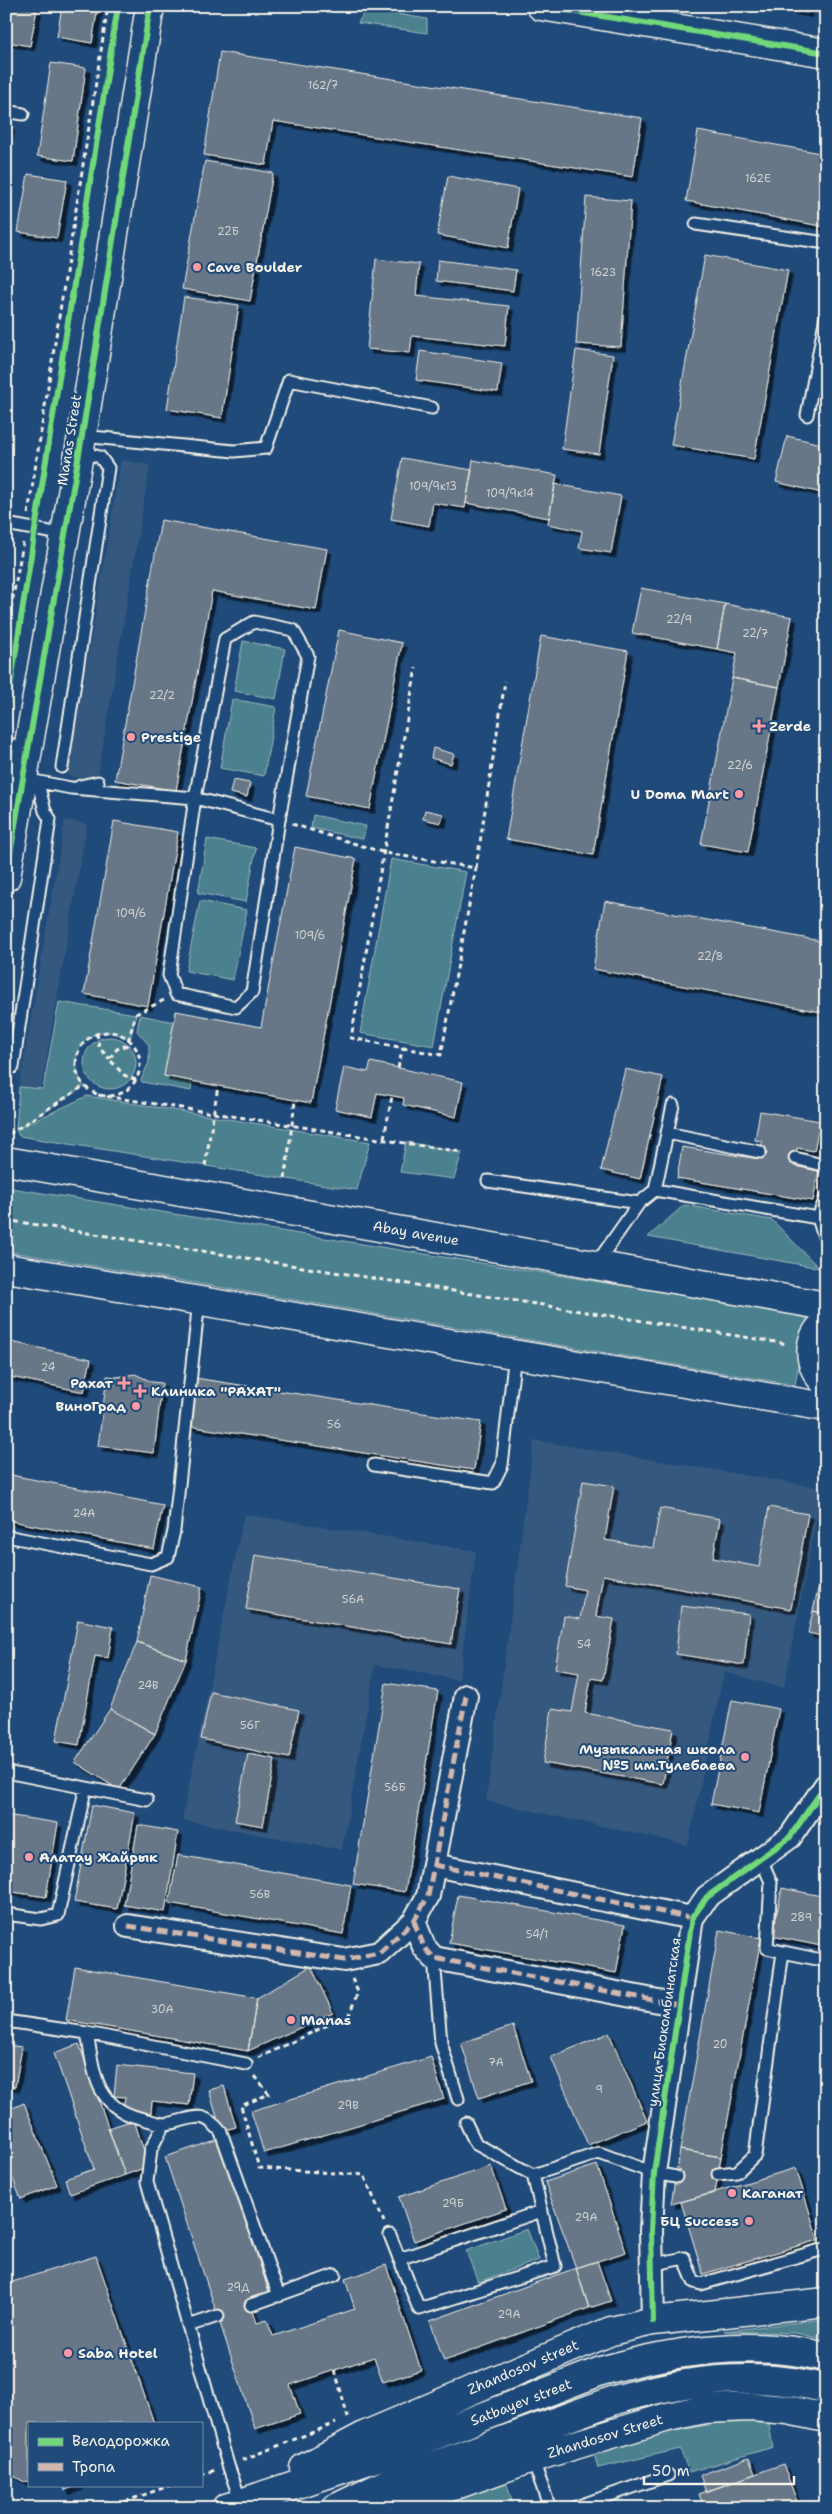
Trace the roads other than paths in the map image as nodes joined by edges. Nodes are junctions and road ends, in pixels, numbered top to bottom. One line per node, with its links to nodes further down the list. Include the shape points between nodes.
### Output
1 (150, 6): 11 (main road, Manas Street)
2 (541, 6): 3 (main road)
3 (825, 50)
4 (6, 111): 5 (lane)
5 (23, 114)
6 (696, 224): 7 (lane)
7 (826, 243)
8 (826, 316): 10 (lane)
9 (432, 408): 11 (lane, via 289,380 266,448 234,451)
10 (807, 416)
11 (81, 444): 13 (main road, Manas Street); 15 (lane, via 100,457 108,468)
12 (6, 524): 13 (lane)
13 (66, 535): 14 (main road, Manas Street)
14 (17, 746): 16 (main road, Manas Street)
15 (62, 767)
16 (31, 781): 18 (lane); 21 (main road, Manas Street); 22 (lane, via 50,819)
17 (98, 782): 18 (lane)
18 (71, 788): 19 (lane)
19 (195, 798): 20 (lane); 20 (lane, via 225,639 254,622 293,630 308,656); 20 (lane, via 169,975 176,994 236,1006 252,992)
20 (279, 820)
21 (6, 877)
22 (13, 1067)
23 (673, 1105): 24 (lane)
24 (667, 1134): 25 (lane); 30 (lane)
25 (760, 1152)
26 (795, 1158): 28 (lane)
27 (6, 1161): 35 (main road, Abay avenue)
28 (826, 1166)
29 (488, 1181): 32 (lane)
30 (655, 1190): 32 (lane); 33 (lane)
31 (826, 1197): 33 (lane)
32 (638, 1203): 35 (lane)
33 (818, 1218): 34 (lane)
34 (826, 1243)
35 (596, 1264): 38 (main road, Abay avenue)
36 (6, 1268): 37 (main road)
37 (199, 1300): 40 (main road); 44 (lane, via 174,1531 168,1557 151,1564)
38 (826, 1306)
39 (826, 1323): 41 (main road, via 819,1328 811,1348 812,1365)
40 (516, 1354): 42 (main road); 43 (lane, via 502,1465 493,1483)
41 (826, 1383)
42 (826, 1406)
43 (374, 1465)
44 (6, 1536)
45 (466, 1696): 51 (street)
46 (6, 1772): 48 (lane)
47 (826, 1785): 50 (street, улица Биокомбинатская, via 790,1837)
48 (85, 1790): 49 (lane); 52 (lane, via 58,1915 41,1919)
49 (147, 1800)
50 (760, 1857): 53 (street, улица Биокомбинатская, via 708,1897); 56 (lane, via 772,1882 767,1948)
51 (434, 1865): 53 (street); 54 (street, via 428,1896)
52 (6, 1914)
53 (692, 1918): 59 (street, улица Биокомбинатская)
54 (414, 1921): 55 (street, via 379,1953 344,1960); 57 (street, via 424,1947)
55 (128, 1926)
56 (783, 1952): 58 (lane); 66 (lane, via 755,2156 737,2172)
57 (434, 1958): 59 (street); 63 (lane, via 441,2044)
58 (826, 1960)
59 (679, 2005): 67 (street, улица Биокомбинатская)
60 (6, 2021): 61 (lane)
61 (87, 2033): 62 (lane); 65 (lane, via 96,2078 106,2100 123,2114)
62 (246, 2064)
63 (458, 2099)
64 (466, 2123): 68 (lane, via 476,2144)
65 (164, 2124): 75 (lane, via 198,2116 210,2119 221,2132); 80 (lane, via 151,2150 147,2182)
66 (718, 2174)
67 (665, 2175): 68 (lane, via 598,2153); 73 (street, улица Биокомбинатская)
68 (534, 2176): 69 (lane)
69 (542, 2211): 72 (lane); 72 (lane, via 555,2266 419,2309)
70 (390, 2236): 72 (lane)
71 (824, 2249): 73 (lane, via 701,2284 691,2278 684,2258)
72 (399, 2259)
73 (651, 2265): 79 (street, улица Биокомбинатская)
74 (335, 2275): 75 (lane)
75 (278, 2296): 77 (lane)
76 (826, 2302): 79 (main road, Zhandosov street)
77 (251, 2305)
78 (218, 2316): 80 (lane)
79 (653, 2321): 87 (main road, Zhandosov street, via 611,2331 568,2348 366,2435)
80 (188, 2326): 87 (lane, via 228,2465)
81 (826, 2357): 87 (main road, Satbayev street, via 785,2350 740,2348 658,2356 601,2371 384,2455)
82 (826, 2389): 86 (main road, via 796,2382 717,2379 651,2389 615,2400)
83 (826, 2418): 84 (main road, Zhandosov Street, via 750,2407 704,2409 668,2416)
84 (532, 2458): 86 (main road, Zhandosov Street); 89 (lane)
85 (668, 2475): 90 (lane)
86 (396, 2500): 88 (main road)
87 (233, 2505)
88 (336, 2508)
89 (550, 2508)
90 (573, 2508)

